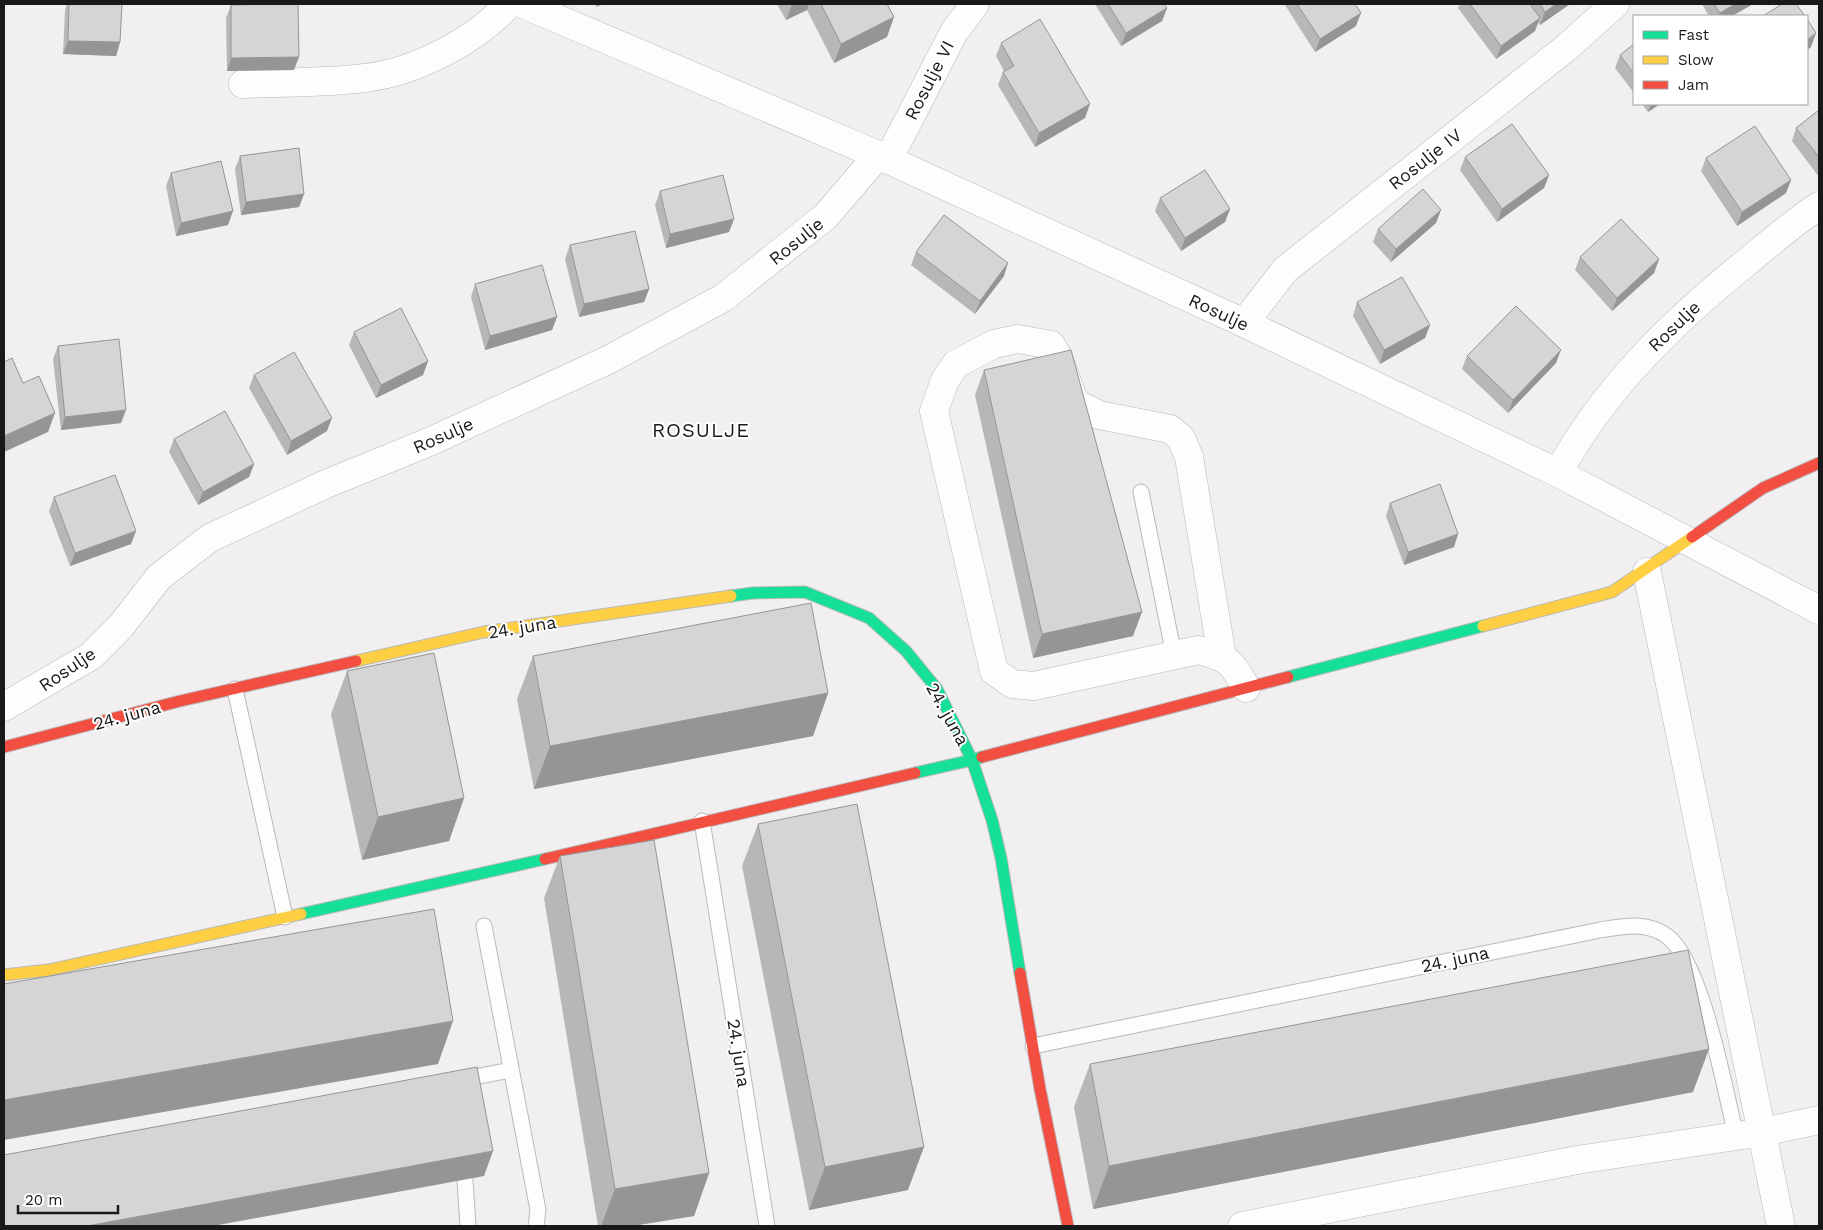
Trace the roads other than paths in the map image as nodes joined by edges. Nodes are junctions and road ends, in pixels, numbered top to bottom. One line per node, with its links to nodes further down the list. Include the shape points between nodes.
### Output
1 (509, 4): 5 (street, via 493,21 432,60 366,78)
2 (523, 4): 6 (street, Rosulje)
3 (975, 4): 6 (street, Rosulje VI, via 954,32)
4 (1615, 4): 8 (street, Rosulje IV, via 1566,48 1285,270)
5 (243, 84)
6 (883, 157): 8 (street, Rosulje); 19 (street, Rosulje, via 826,216 723,298 608,360 210,538 159,577 121,626 92,656)
7 (1819, 206): 10 (street, Rosulje, via 1702,298 1633,365 1579,436)
8 (1244, 324): 10 (street, Rosulje)
9 (1819, 463): 12 (street, via 1765,488)
10 (1558, 473): 12 (street, Rosulje)
11 (1141, 492): 15 (lane)
12 (1685, 540): 13 (street); 14 (street, Rosulje)
13 (1646, 572): 17 (street, via 1612,592); 30 (street)
14 (1819, 610)
15 (1174, 655): 16 (street, via 1198,650); 16 (street, via 1034,686 1012,684 994,671 934,411 944,380 956,364 994,344 1018,339 1051,346 1075,403 1099,416 1170,429 1181,438 1189,457)
16 (1222, 657): 17 (street, via 1234,666)
17 (1246, 688): 21 (street)
18 (235, 689): 20 (street, 24. juna); 21 (street, 24. juna, via 484,632 753,593 806,592 869,618 906,651 937,689); 23 (lane)
19 (4, 707)
20 (4, 746)
21 (972, 760): 22 (street, 24. juna); 26 (street, 24. juna, via 998,848)
22 (702, 821): 23 (street, 24. juna); 35 (lane, 24. juna)
23 (285, 917): 25 (street, 24. juna, via 49,970)
24 (484, 926): 27 (lane)
25 (4, 976)
26 (1033, 1046): 31 (lane, 24. juna, via 1600,930 1640,926 1666,935 1684,954 1701,1000); 36 (street, 24. juna)
27 (511, 1070): 28 (lane); 34 (lane, via 538,1210)
28 (447, 1082)
29 (1819, 1120): 30 (street)
30 (1763, 1132): 31 (street); 38 (street)
31 (1736, 1136): 37 (street, via 1577,1160)
32 (465, 1180): 33 (lane)
33 (468, 1226)
34 (536, 1226)
35 (767, 1226)
36 (1068, 1226)
37 (1242, 1226)
38 (1781, 1226)

